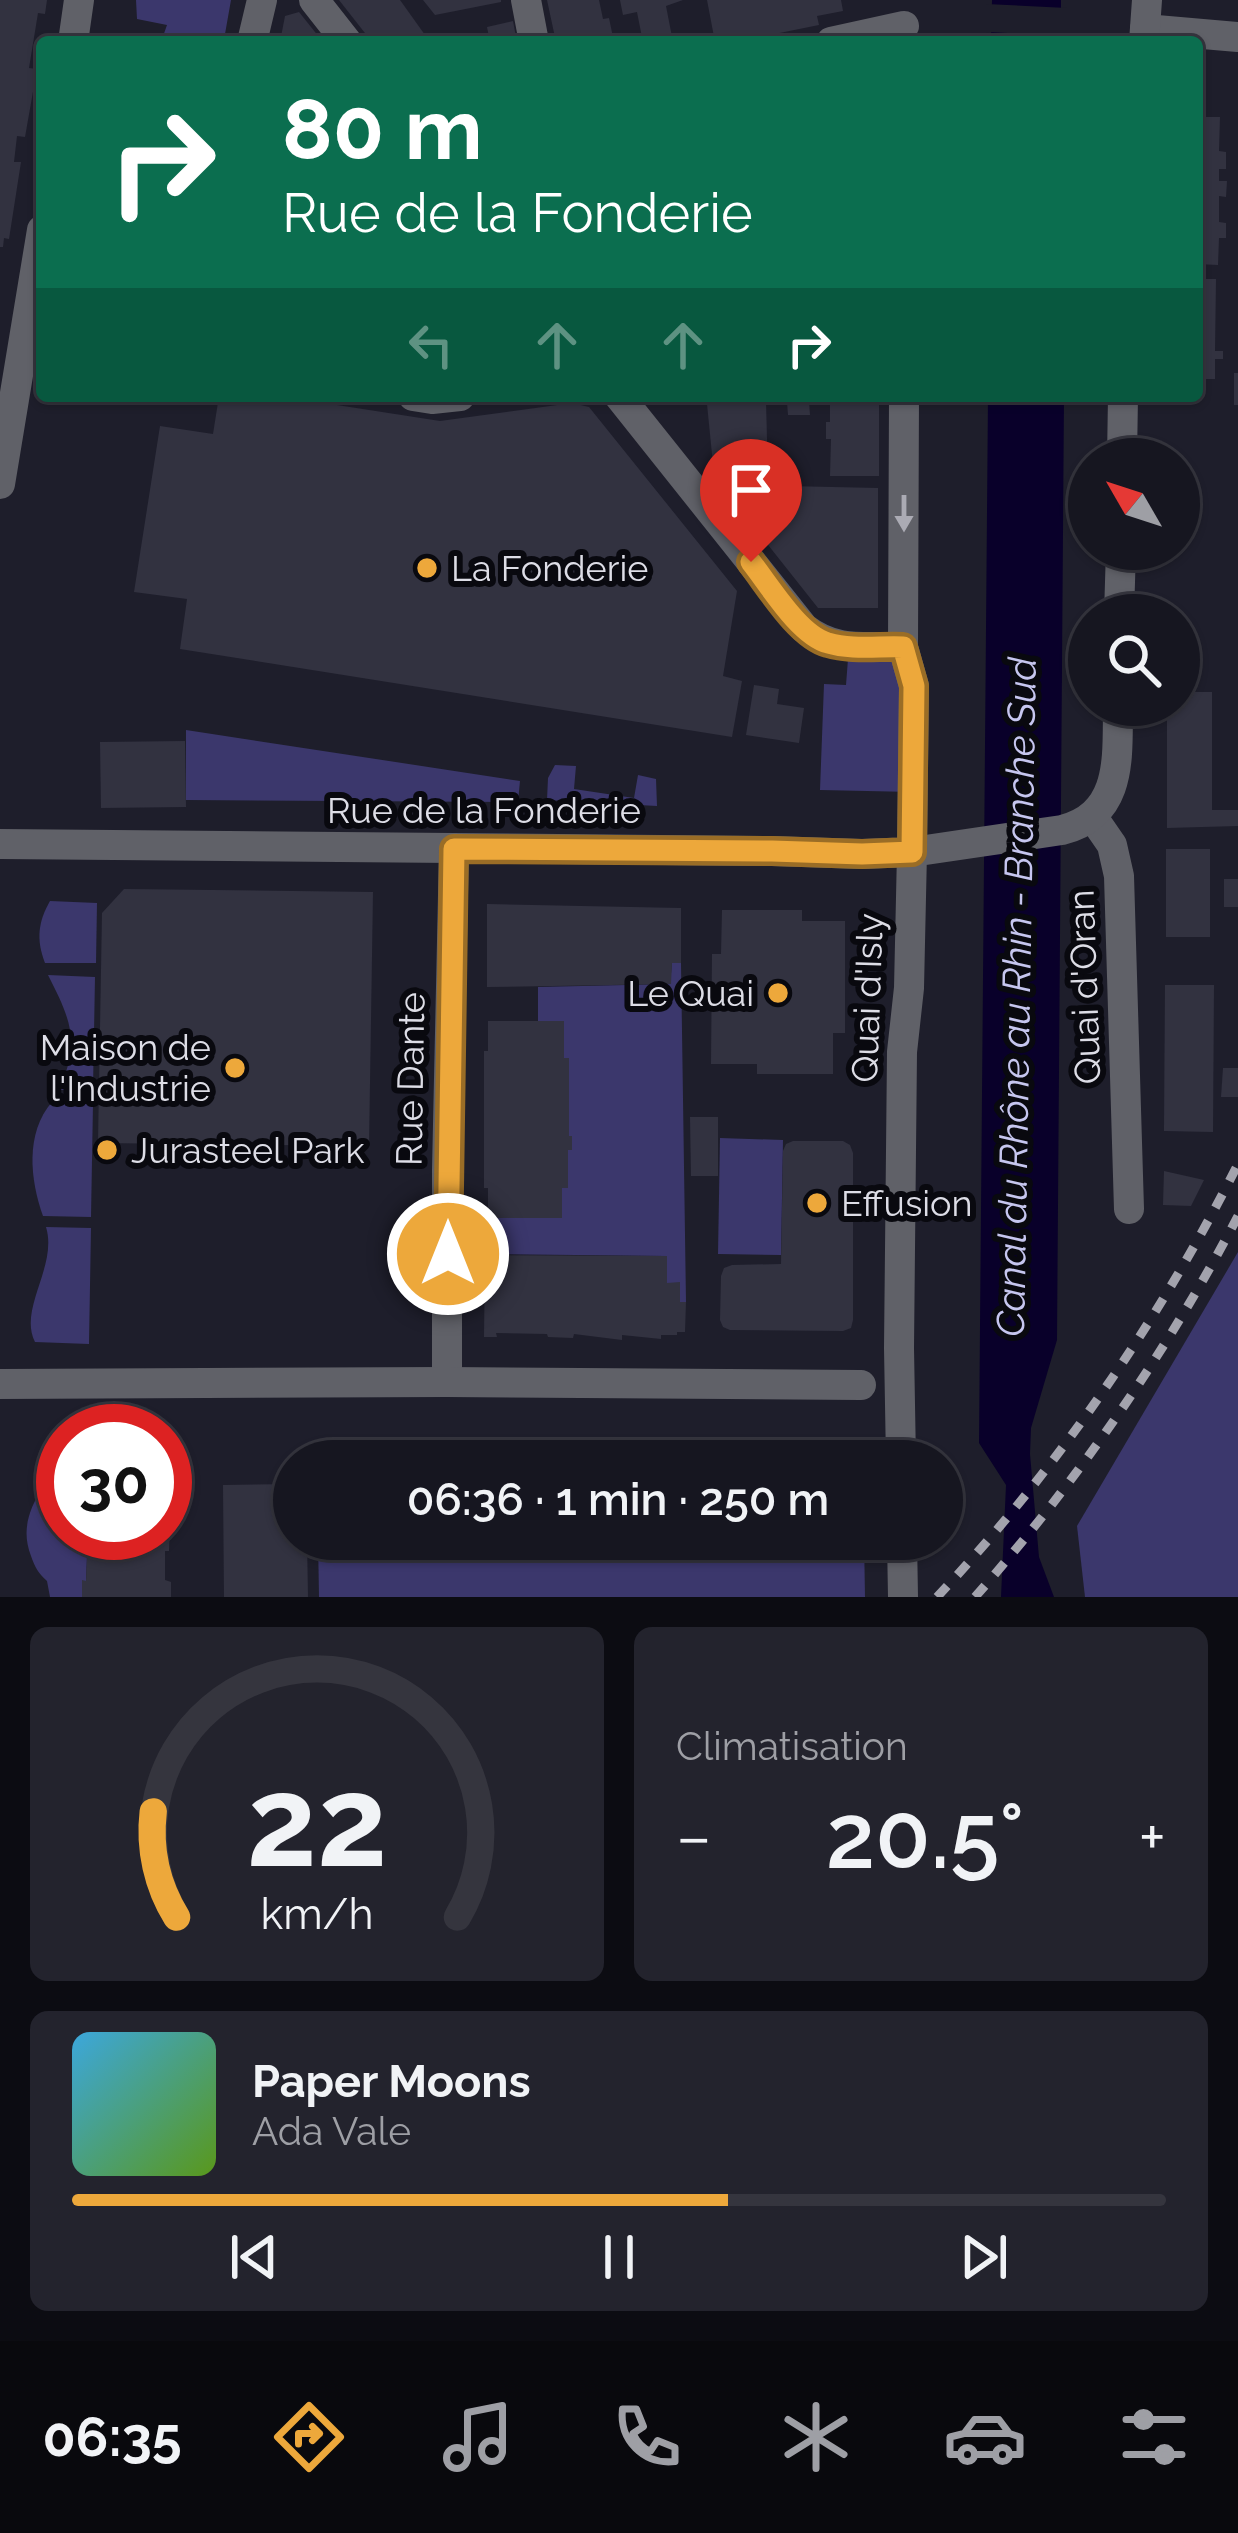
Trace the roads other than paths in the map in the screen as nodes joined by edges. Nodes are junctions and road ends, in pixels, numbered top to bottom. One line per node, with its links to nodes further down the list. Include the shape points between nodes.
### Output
1 (80, 0): 7 (street)
2 (262, 0): 8 (street)
3 (314, 0): 9 (street)
4 (526, 0): 10 (street)
5 (904, 22): 11 (street)
6 (1145, 24): 12 (street)
7 (74, 36)
8 (253, 36)
9 (342, 36)
10 (533, 36)
11 (853, 36)
12 (1238, 37)
13 (36, 249): 14 (street)
14 (12, 326): 19 (street)
15 (625, 402): 20 (street, via 804,628 834,645)
16 (904, 402): 20 (street, Quai d'Isly, one-way to 20)
17 (1123, 402): 18 (street)
18 (1122, 438)
19 (0, 484)
20 (903, 647): 25 (street, Quai d'Isly, via 914,686)
21 (1117, 726): 22 (street, via 1116,771)
22 (1088, 819): 25 (street, Rue de la Fonderie, via 1062,830); 26 (street, Quai d'Oran, via 1112,845 1119,876)
23 (0, 844): 24 (street, Rue de la Fonderie)
24 (454, 849): 25 (street, Rue de la Fonderie); 27 (street, Rue Dante)
25 (912, 852): 30 (street, Quai d'Isly, via 902,1052)
26 (1130, 1209)
27 (447, 1382): 28 (street); 29 (street)
28 (0, 1384)
29 (861, 1385)
30 (901, 1440)
31 (902, 1560): 32 (street)
32 (903, 1597)

